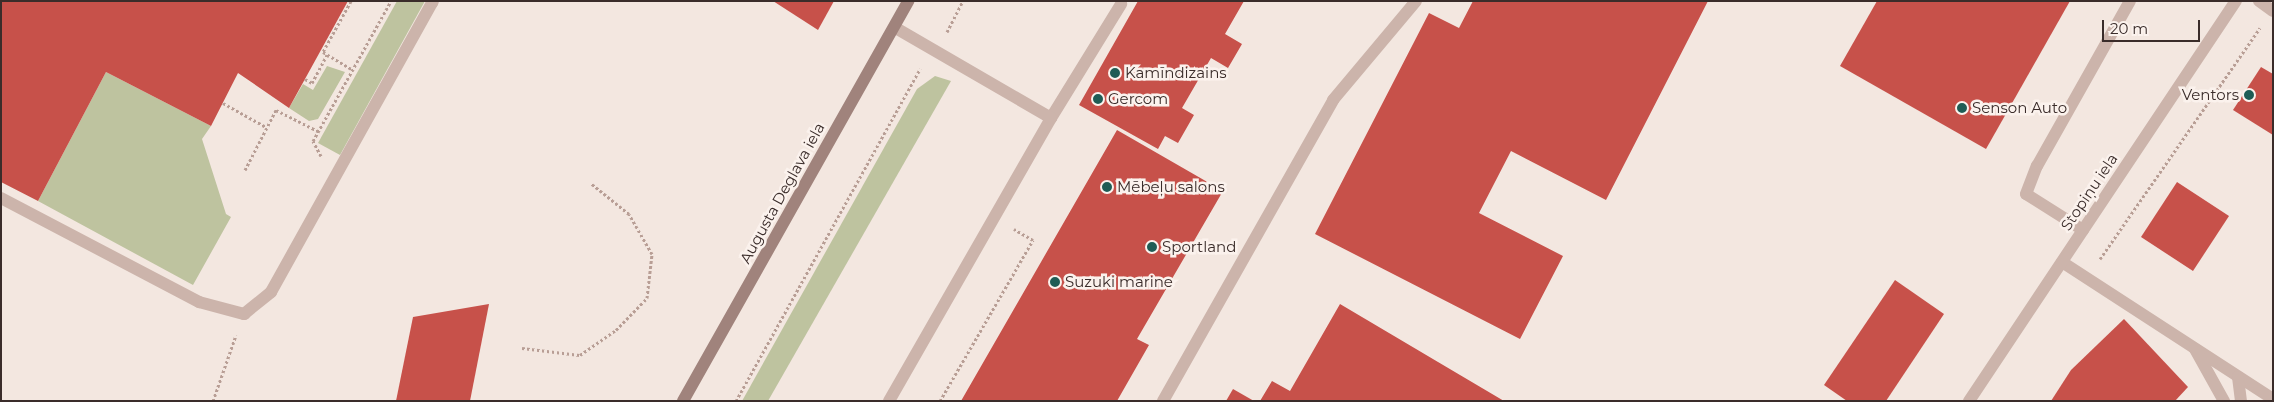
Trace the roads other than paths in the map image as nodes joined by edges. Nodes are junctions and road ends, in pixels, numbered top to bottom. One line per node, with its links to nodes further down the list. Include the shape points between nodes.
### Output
1 (908, 1): 9 (main road, Augusta Deglava iela)
2 (1416, 1): 19 (street, via 1333,100)
3 (2130, 1): 12 (street, via 2037,166 2026,194)
4 (2236, 1): 12 (street, Stopiņu iela)
5 (2258, 1): 8 (street)
6 (432, 2): 11 (street, via 334,181 295,241 271,292 244,314 199,302)
7 (1121, 4): 10 (street)
8 (2272, 11)
9 (894, 28): 10 (street); 17 (main road, Augusta Deglava iela)
10 (1051, 118): 18 (street)
11 (1, 198)
12 (2083, 230): 13 (street, Stopiņu iela)
13 (2062, 262): 14 (street); 20 (street, Stopiņu iela)
14 (2194, 349): 15 (street); 21 (street)
15 (2238, 377): 16 (street); 22 (street)
16 (2273, 399)
17 (683, 401)
18 (889, 401)
19 (1163, 401)
20 (1969, 401)
21 (2224, 401)
22 (2240, 401)

